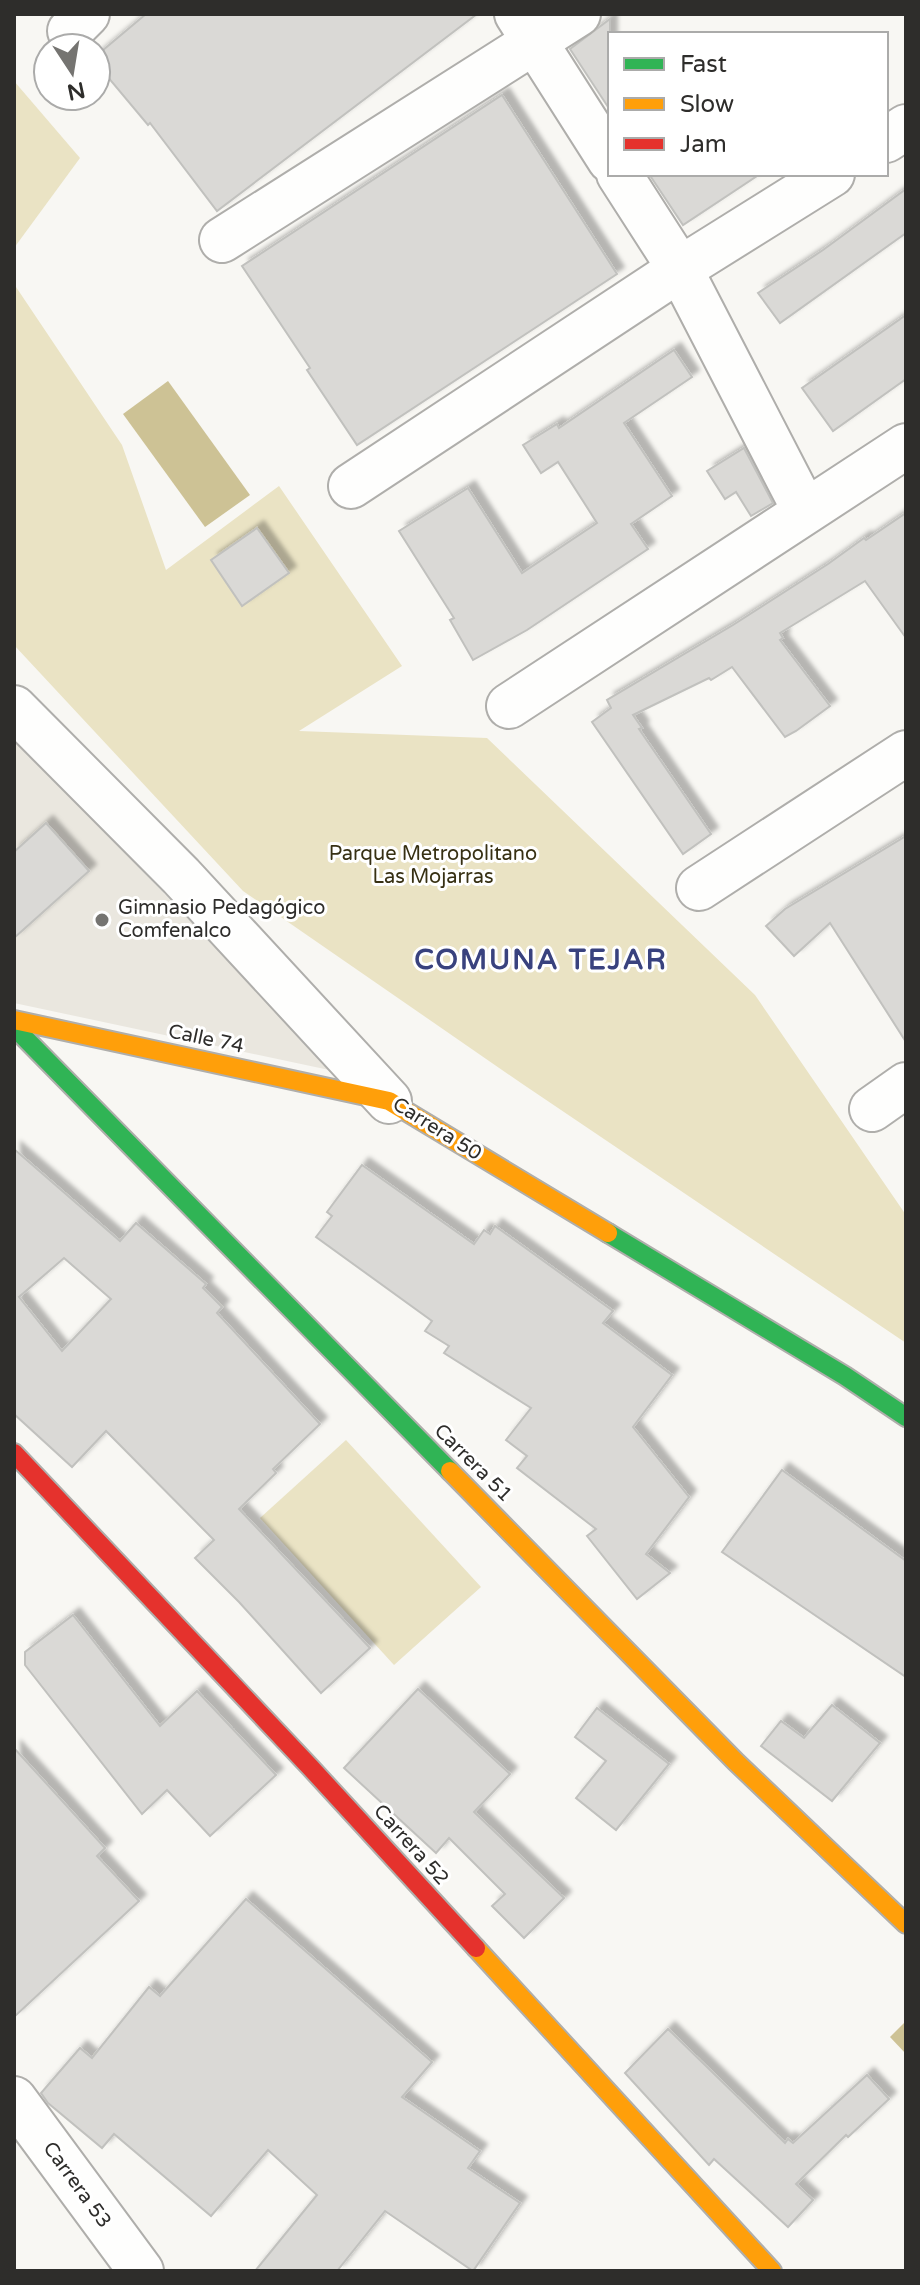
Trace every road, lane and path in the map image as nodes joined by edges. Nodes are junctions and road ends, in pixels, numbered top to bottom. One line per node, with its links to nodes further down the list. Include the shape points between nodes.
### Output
1 (578, 14): 2 (street)
2 (526, 28): 5 (street); 8 (street)
3 (906, 127): 4 (street)
4 (888, 139)
5 (608, 157)
6 (620, 176): 9 (street)
7 (829, 176): 9 (street)
8 (222, 240)
9 (680, 269): 11 (street); 12 (street)
10 (906, 446): 12 (street)
11 (351, 486)
12 (805, 511): 13 (street)
13 (509, 706)
14 (14, 708): 19 (street, Carrera 50, via 181,876)
15 (906, 753): 16 (street)
16 (699, 888)
17 (14, 1020): 19 (street, Calle 74)
18 (14, 1027): 22 (street, Carrera 51, via 736,1762)
19 (389, 1101): 20 (street, Carrera 50)
20 (906, 1417)
21 (14, 1453): 25 (street, Carrera 52)
22 (906, 1924)
23 (14, 2099): 24 (street, Carrera 53)
24 (141, 2271)
25 (772, 2271)

